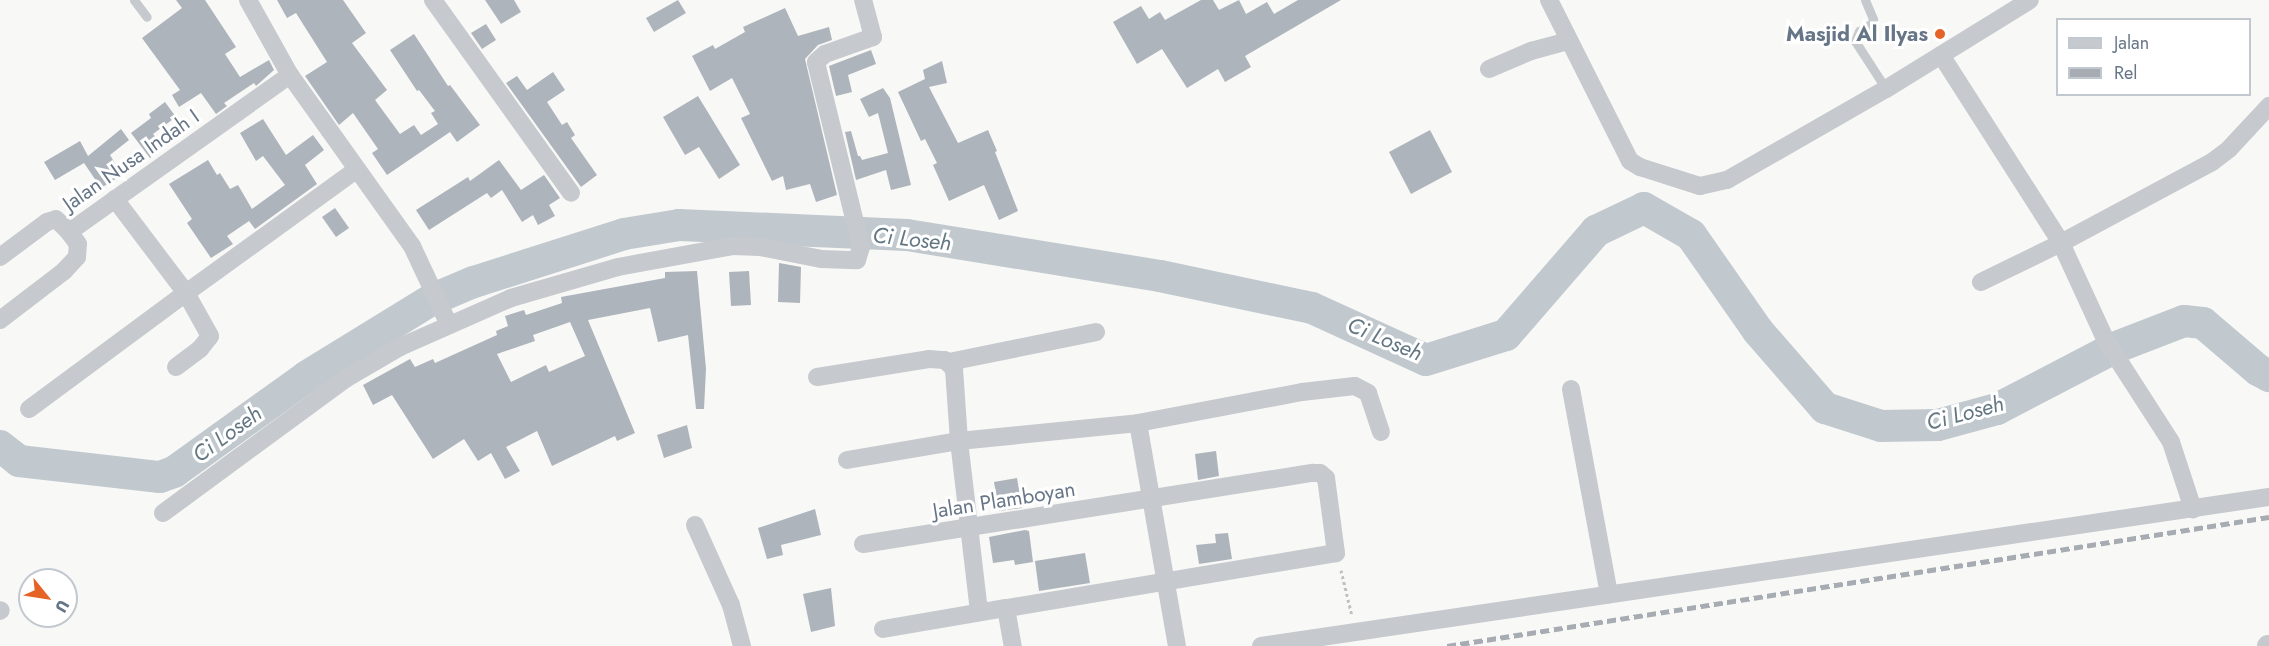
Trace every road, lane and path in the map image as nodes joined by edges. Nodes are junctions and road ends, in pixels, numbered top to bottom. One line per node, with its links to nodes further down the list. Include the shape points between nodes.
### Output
1 (134, 0): 8 (lane)
2 (248, 0): 12 (street)
3 (433, 0): 16 (street)
4 (863, 0): 24 (street, via 873,37 825,54 816,62 861,247 857,260 732,246 618,267 511,298)
5 (1549, 0): 9 (street)
6 (1865, 0): 13 (lane, via 1873,19 1859,31 1855,41)
7 (2030, 0): 10 (street)
8 (147, 17)
9 (1569, 41): 11 (street, via 1531,51); 13 (street, via 1630,161 1701,186 1726,180)
10 (1941, 55): 13 (street); 19 (street)
11 (1489, 69)
12 (290, 75): 15 (street); 17 (street, Jalan Nusa Indah I)
13 (1886, 89)
14 (2269, 106): 19 (street, via 2220,157)
15 (357, 169): 22 (street); 24 (street, via 412,246)
16 (571, 193)
17 (115, 199): 18 (street, Jalan Nusa Indah I); 22 (street)
18 (69, 232): 20 (street, Jalan Nusa Indah I, via 56,219 47,222); 23 (street, via 78,244 77,257)
19 (2061, 243): 21 (street); 37 (street, via 2106,341 2171,442)
20 (0, 257)
21 (1981, 282)
22 (186, 293): 27 (street, via 210,336); 30 (street)
23 (0, 320)
24 (449, 325): 38 (street, via 346,378)
25 (1096, 332): 26 (street)
26 (949, 362): 28 (street, via 929,359); 33 (street, via 954,369)
27 (176, 367)
28 (818, 377)
29 (1571, 389): 44 (street)
30 (29, 409)
31 (1138, 423): 32 (street, via 1355,386 1368,393); 33 (street); 36 (street)
32 (1381, 432)
33 (959, 441): 34 (street); 40 (street)
34 (847, 460)
35 (2269, 497): 37 (street)
36 (1152, 499): 40 (street, Jalan Plamboyan); 42 (street, Jalan Plamboyan, via 1320,473 1326,478); 43 (street)
37 (2193, 509): 44 (street)
38 (163, 513)
39 (695, 525): 49 (street, via 731,605)
40 (968, 529): 41 (street, Jalan Plamboyan); 46 (street)
41 (863, 544)
42 (1336, 553): 43 (street); 48 (path)
43 (1165, 582): 45 (street); 51 (street)
44 (1609, 595): 48 (street)
45 (1006, 608): 46 (street); 50 (street)
46 (979, 612): 47 (street)
47 (883, 629)
48 (1356, 632): 52 (street)
49 (742, 646)
50 (1013, 646)
51 (1178, 646)
52 (1261, 646)

